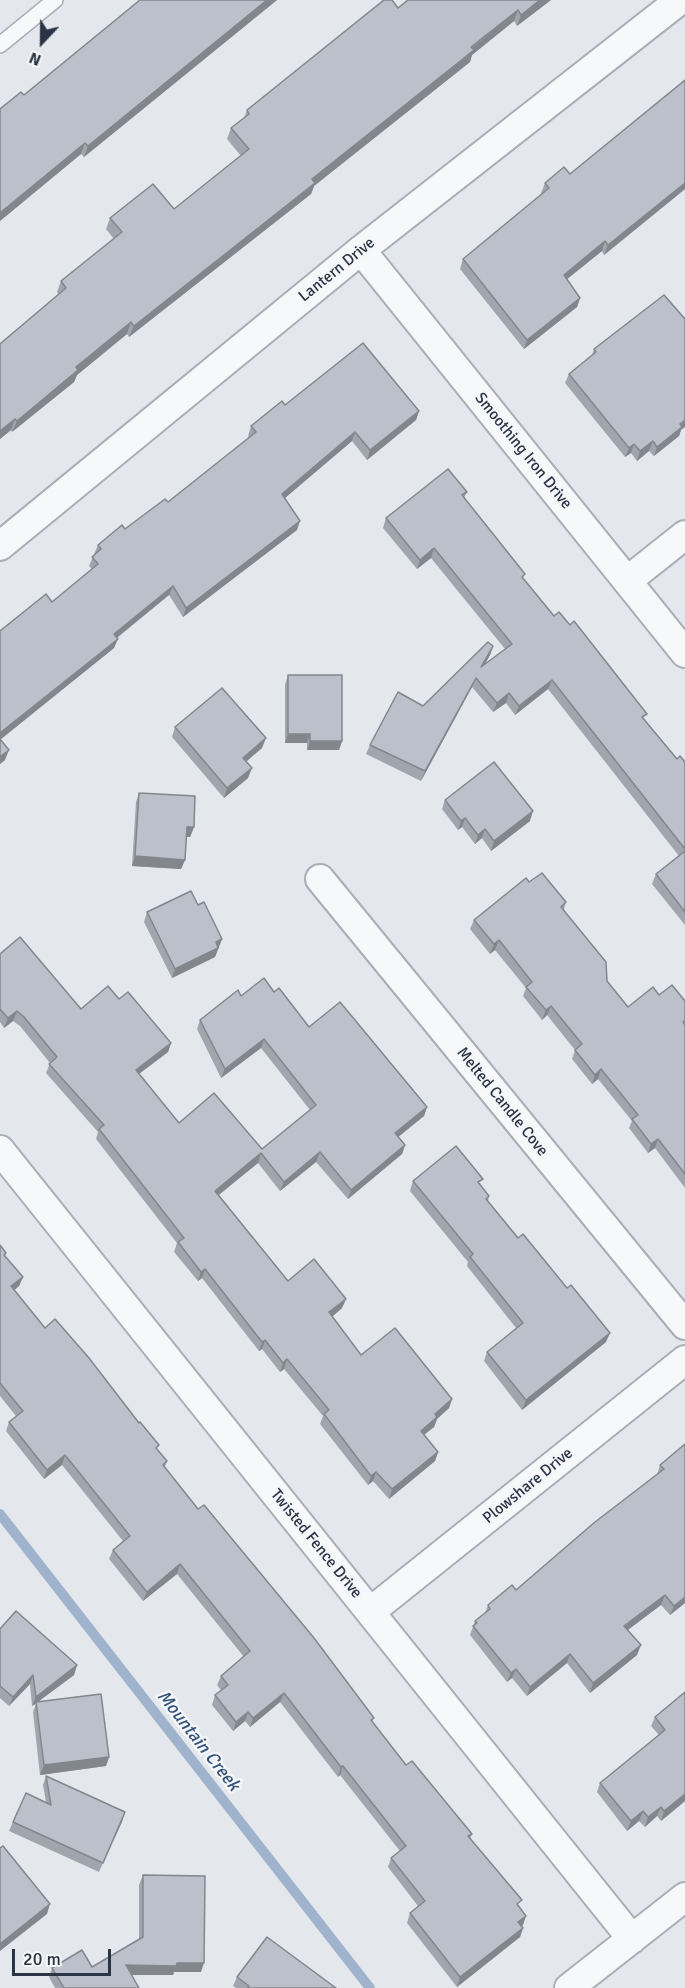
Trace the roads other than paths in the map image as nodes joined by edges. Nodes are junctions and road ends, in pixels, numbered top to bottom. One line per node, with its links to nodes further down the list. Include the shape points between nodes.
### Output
1 (55, 0): 3 (lane)
2 (680, 0): 4 (street, Lantern Drive)
3 (0, 45)
4 (361, 250): 6 (street, Lantern Drive); 7 (street, Smoothing Iron Drive)
5 (685, 535): 7 (street)
6 (0, 546)
7 (627, 581): 8 (street, Smoothing Iron Drive)
8 (685, 653)
9 (320, 879): 11 (street, Melted Candle Cove)
10 (0, 1150): 13 (street, Twisted Fence Drive)
11 (685, 1324)
12 (685, 1360): 13 (street, Plowshare Drive)
13 (370, 1612): 15 (street, Twisted Fence Drive)
14 (685, 1897): 15 (street)
15 (632, 1939): 16 (street)
16 (569, 1988)

